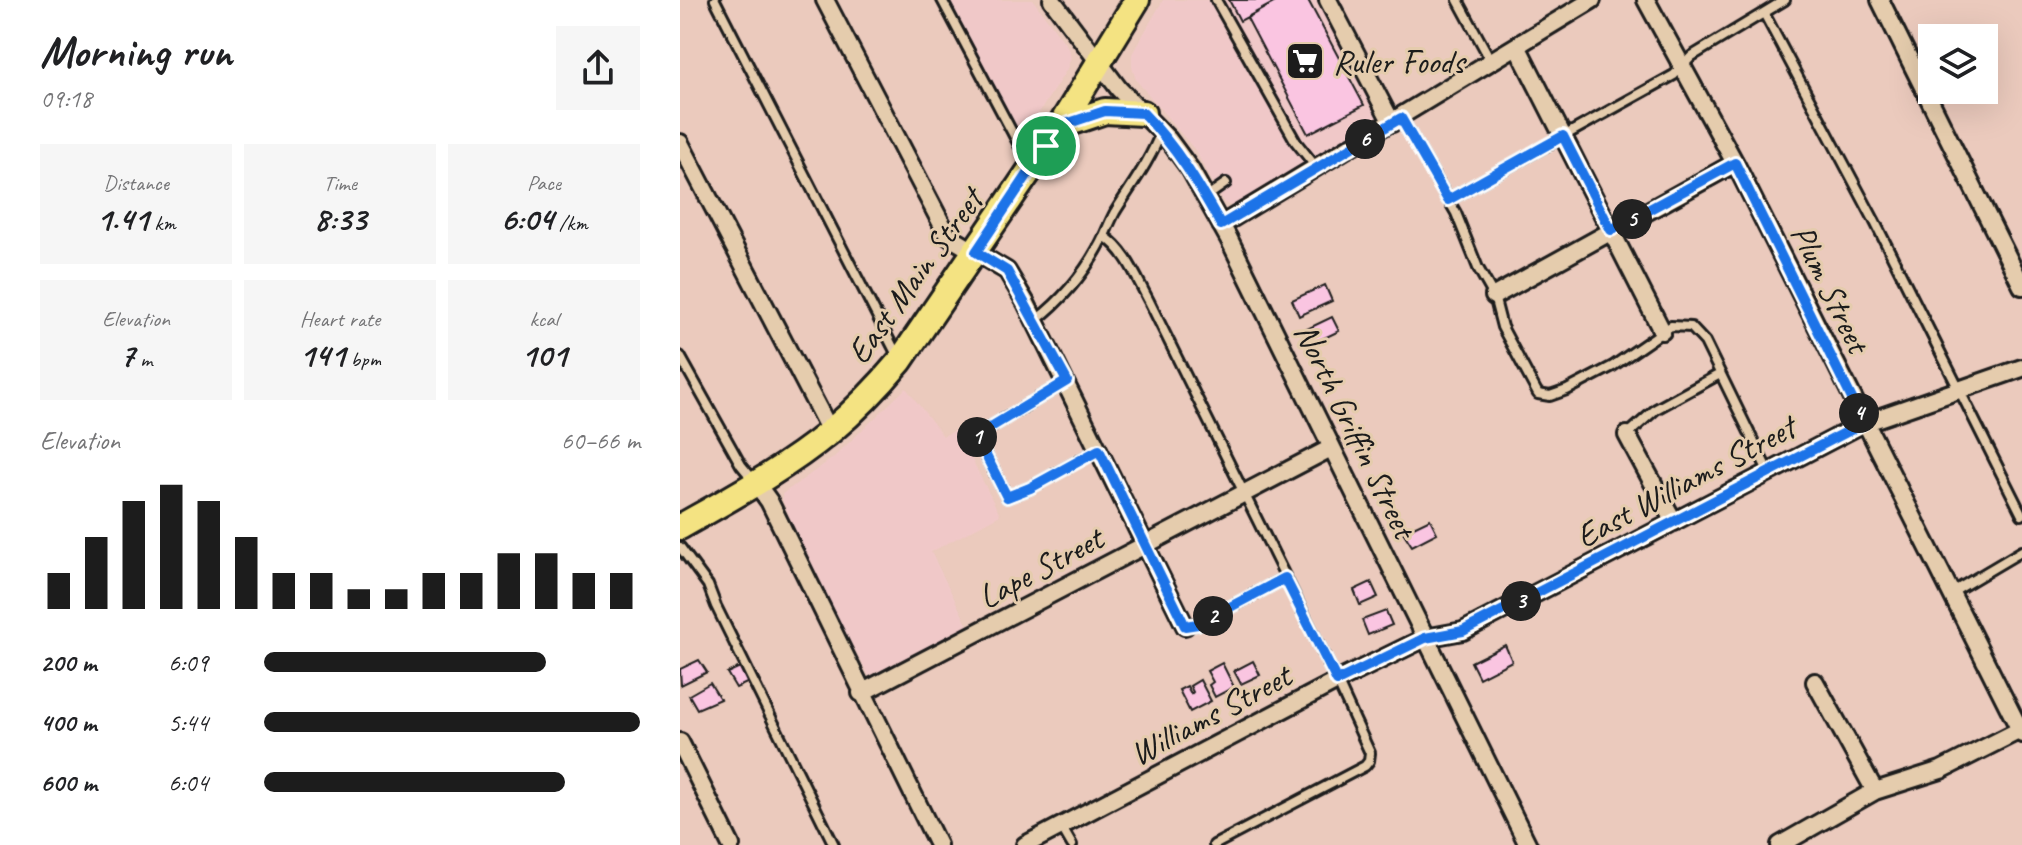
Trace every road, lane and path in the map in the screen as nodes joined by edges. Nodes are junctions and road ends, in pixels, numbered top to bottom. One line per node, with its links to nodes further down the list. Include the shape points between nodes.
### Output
1 (715, 0): 39 (lane)
2 (825, 0): 33 (street, via 948,236)
3 (942, 0): 25 (lane)
4 (1052, 0): 15 (street, North Griffin Street)
5 (1137, 0): 15 (main road, East Main Street)
6 (1216, 0): 26 (lane, via 1296,142)
7 (1328, 0): 19 (street)
8 (1458, 0): 16 (lane)
9 (1592, 0): 14 (street)
10 (1646, 0): 17 (street, Plum Street)
11 (1785, 0): 13 (lane)
12 (1880, 0): 34 (street)
13 (1764, 13): 17 (lane); 43 (lane)
14 (1517, 46): 16 (street); 22 (street)
15 (1099, 62): 18 (street, North Griffin Street); 20 (main road, East Main Street)
16 (1491, 62): 19 (street)
17 (1682, 66): 22 (lane); 24 (street, Plum Street)
18 (1143, 113): 20 (main road, via 1105,111); 21 (street, North Griffin Street)
19 (1397, 120): 26 (street); 29 (lane)
20 (1060, 126): 25 (main road, East Main Street)
21 (1161, 132): 28 (street, North Griffin Street); 32 (lane)
22 (1563, 136): 29 (lane); 31 (street)
23 (680, 143): 45 (street)
24 (1735, 163): 31 (street); 44 (street, Plum Street)
25 (1032, 168): 33 (main road, East Main Street)
26 (1317, 169): 30 (street)
27 (1226, 183): 28 (lane)
28 (1206, 197): 30 (street, North Griffin Street)
29 (1448, 200): 35 (lane)
30 (1221, 225): 47 (street, North Griffin Street)
31 (1611, 230): 35 (street); 37 (street)
32 (1104, 236): 36 (lane, via 1070,288); 51 (lane, via 1128,261)
33 (976, 252): 36 (street, via 1007,271); 39 (main road, East Main Street)
34 (2022, 286)
35 (1494, 296): 37 (lane, via 1502,327 1533,390 1545,396 1613,366)
36 (1035, 321): 42 (street)
37 (1662, 331): 41 (lane, via 1691,327 1705,342)
38 (680, 356): 50 (lane)
39 (900, 361): 45 (main road, East Main Street)
40 (2022, 368): 43 (street, East Williams Street)
41 (1720, 374): 46 (lane, via 1656,409); 49 (lane)
42 (1067, 381): 48 (street); 48 (lane, via 976,436 1007,497)
43 (1961, 390): 44 (street, East Williams Street); 52 (lane)
44 (1864, 423): 49 (street, East Williams Street); 59 (street, Plum Street)
45 (830, 431): 50 (main road, East Main Street)
46 (1627, 435): 53 (street)
47 (1331, 448): 51 (street, Lape Street); 61 (street, North Griffin Street)
48 (1099, 450): 55 (street)
49 (1768, 471): 53 (street, East Williams Street)
50 (756, 483): 54 (main road, East Main Street); 64 (street)
51 (1243, 494): 55 (street, Lape Street); 58 (lane)
52 (2022, 515)
53 (1674, 522): 61 (street, East Williams Street, via 1463,631)
54 (680, 527)
55 (1146, 545): 60 (street); 64 (street, Lape Street)
56 (680, 547): 70 (lane, via 708,585)
57 (2022, 551): 59 (lane)
58 (1285, 578): 60 (lane); 62 (lane)
59 (1951, 593): 65 (street, Plum Street)
60 (1185, 626)
61 (1425, 638): 62 (street, Williams Street); 75 (street, North Griffin Street)
62 (1337, 681): 68 (street, Williams Street); 74 (lane, via 1368,744 1369,761)
63 (1815, 682): 67 (street)
64 (861, 693): 71 (street)
65 (2021, 731): 67 (street, via 1941,770)
66 (680, 742): 69 (street)
67 (1875, 791): 76 (street)
68 (1061, 826): 72 (street, Williams Street); 73 (lane)
69 (731, 845)
70 (834, 845)
71 (938, 845)
72 (1025, 845)
73 (1072, 845)
74 (1214, 845)
75 (1528, 845)
76 (1780, 845)

